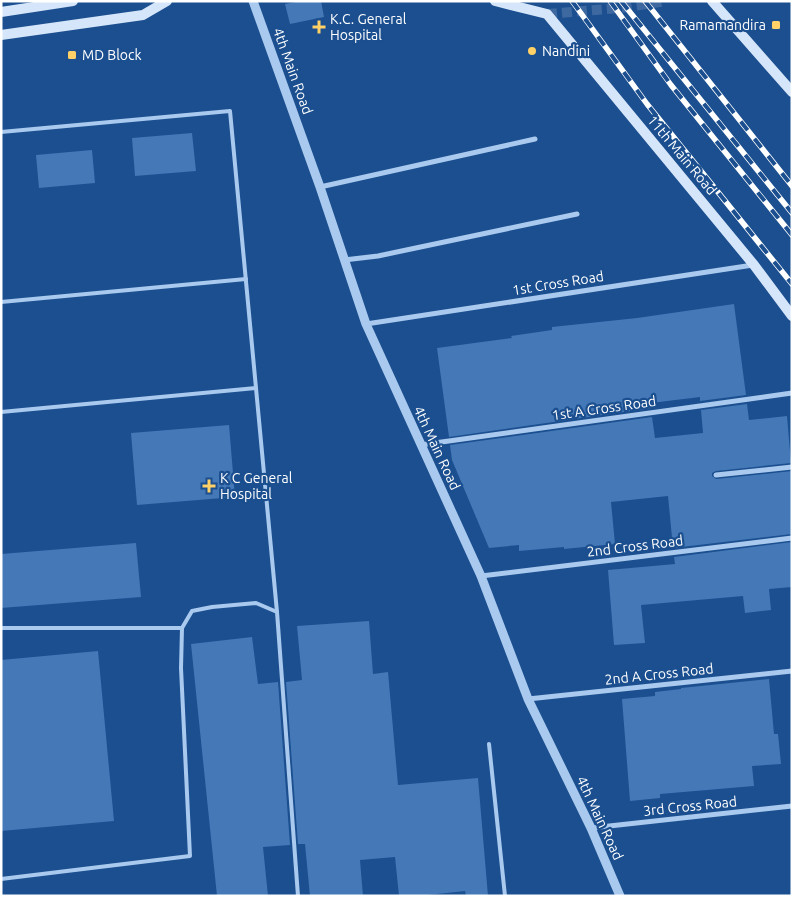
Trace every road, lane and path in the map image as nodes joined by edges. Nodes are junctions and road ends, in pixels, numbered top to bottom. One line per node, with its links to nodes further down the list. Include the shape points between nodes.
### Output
1 (73, 1): 6 (main road)
2 (167, 1): 7 (main road, via 143,15)
3 (253, 1): 11 (street, 4th Main Road)
4 (495, 1): 14 (main road, 11th Main Road, via 547,14)
5 (712, 1): 8 (main road)
6 (1, 12)
7 (1, 35)
8 (792, 92)
9 (1, 132): 15 (lane, via 230,111)
10 (536, 139): 11 (street)
11 (320, 187): 13 (street, 4th Main Road)
12 (577, 214): 13 (street, via 378,256)
13 (344, 260): 18 (street, 4th Main Road)
14 (754, 265): 17 (main road, 11th Main Road); 18 (street, 1st Cross Road)
15 (246, 279): 16 (lane); 19 (lane)
16 (1, 302)
17 (792, 316)
18 (366, 324): 22 (street, 4th Main Road)
19 (256, 388): 21 (lane); 27 (lane)
20 (792, 393): 22 (street, 1st A Cross Road)
21 (1, 412)
22 (420, 445): 26 (street, 4th Main Road)
23 (792, 467): 24 (street)
24 (716, 475)
25 (792, 538): 26 (street, 2nd Cross Road)
26 (481, 576): 31 (street, 4th Main Road)
27 (276, 612): 29 (lane, via 256,603 212,607 192,611); 36 (lane)
28 (1, 628): 29 (lane)
29 (182, 628): 35 (lane, via 190,856)
30 (792, 671): 31 (street, 2nd A Cross Road)
31 (528, 699): 34 (street, 4th Main Road)
32 (489, 744): 37 (lane)
33 (792, 806): 34 (street, 3rd Cross Road)
34 (591, 828): 38 (street, 4th Main Road)
35 (1, 879)
36 (298, 896)
37 (505, 896)
38 (620, 896)

